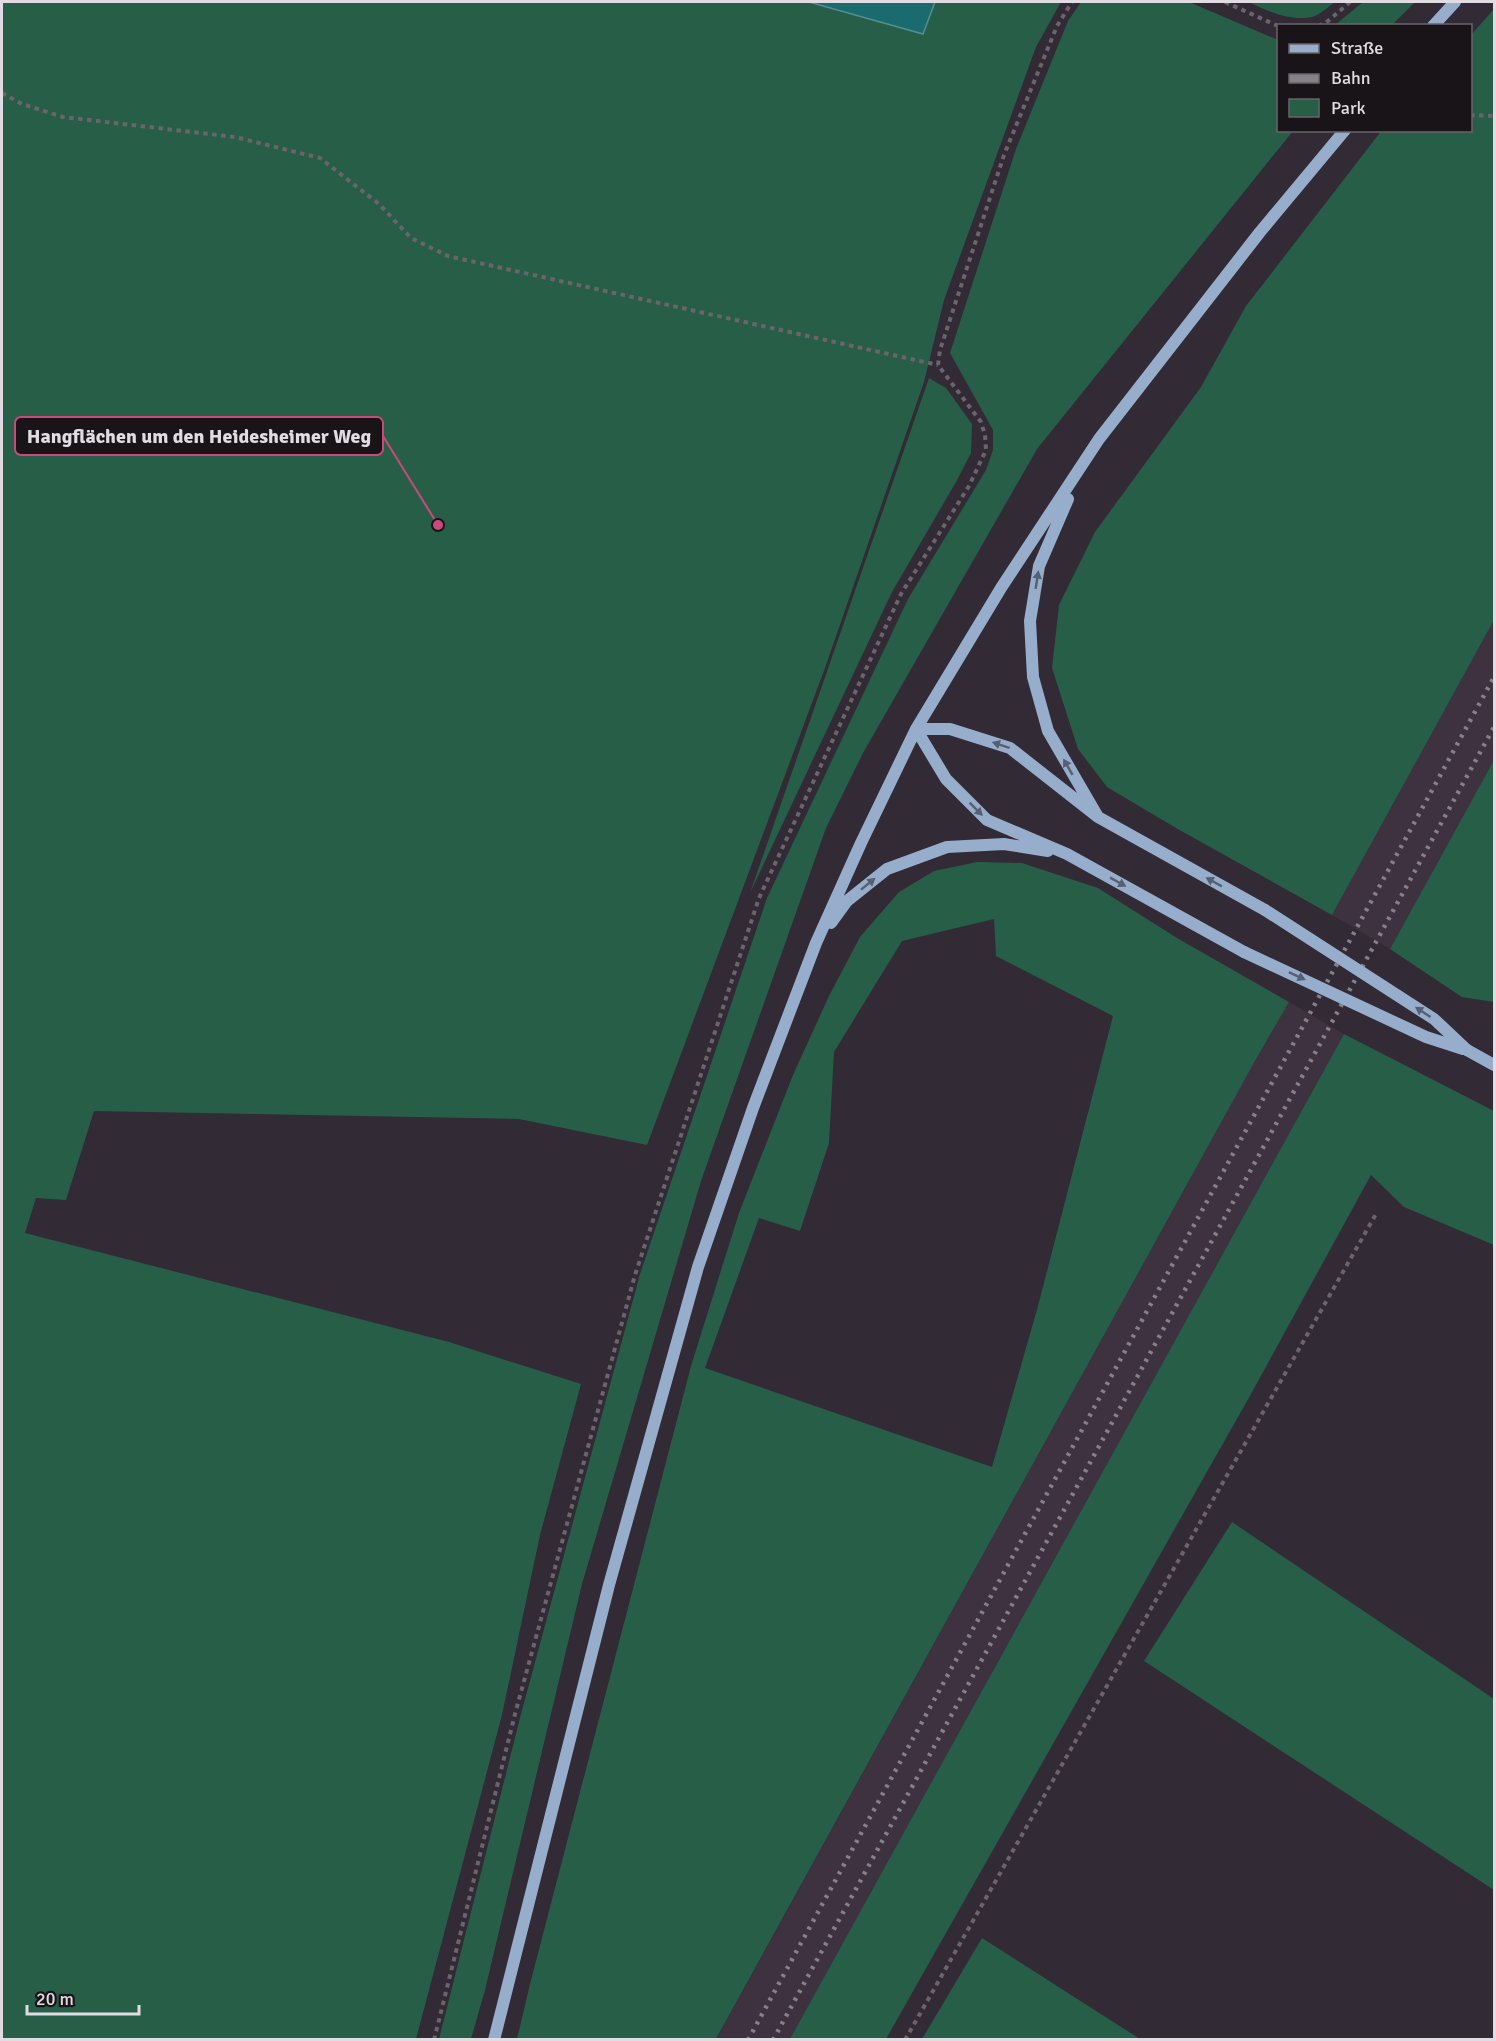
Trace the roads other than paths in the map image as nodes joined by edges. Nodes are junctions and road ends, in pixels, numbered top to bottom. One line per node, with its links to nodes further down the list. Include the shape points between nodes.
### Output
1 (1455, 2): 2 (main road)
2 (1434, 24)
3 (1343, 132): 4 (main road)
4 (1099, 439): 5 (main road, via 1001,588); 6 (main road, one-way to 4, via 1047,731 1033,677 1030,621 1039,566 1060,514)
5 (916, 729): 6 (main road, one-way to 5, via 1010,748 950,729); 7 (main road, one-way to 7, via 946,779 987,820); 8 (main road)
6 (1098, 817): 9 (main road, one-way to 6, bridge, via 1434,1019 1265,910)
7 (1067, 854): 8 (main road, one-way to 7, via 847,901 887,869 946,847 1004,844); 9 (main road, one-way to 9, bridge, via 1244,952 1426,1037)
8 (816, 943): 11 (main road, via 698,1267 609,1585)
9 (1467, 1050): 10 (main road)
10 (1494, 1065)
11 (494, 2040)

